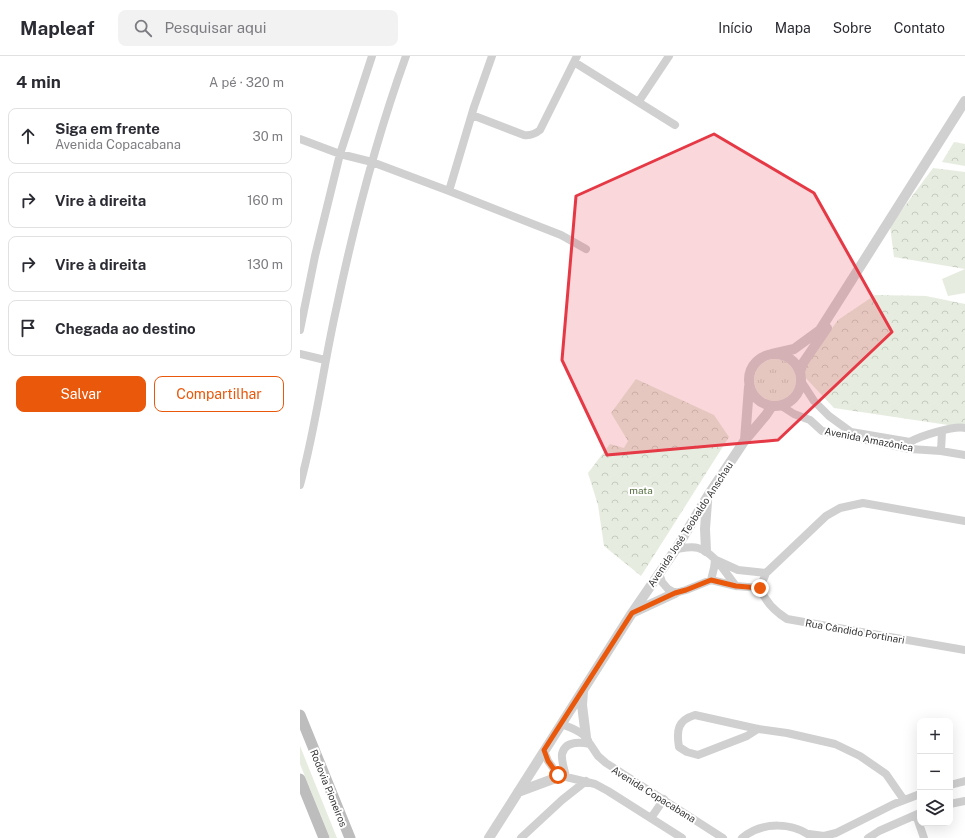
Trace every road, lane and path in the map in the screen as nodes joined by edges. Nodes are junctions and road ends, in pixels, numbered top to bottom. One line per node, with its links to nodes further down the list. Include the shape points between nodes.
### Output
1 (372, 56): 12 (street)
2 (406, 56): 13 (street)
3 (492, 56): 9 (street)
4 (669, 56): 6 (street)
5 (576, 59): 6 (street); 9 (street, via 538,132 524,135)
6 (639, 101): 10 (street)
7 (965, 101): 18 (street, via 820,330 794,349)
8 (965, 111): 20 (street, via 803,363)
9 (472, 115): 14 (street)
10 (675, 125)
11 (300, 139): 12 (street)
12 (340, 154): 13 (street); 16 (street)
13 (372, 162): 14 (street); 19 (street)
14 (449, 191): 15 (street, via 561,235)
15 (586, 250)
16 (300, 330)
17 (300, 354): 19 (street)
18 (772, 354): 20 (street, via 781,354 789,358 796,364); 21 (street, via 763,356 756,362 751,369)
19 (325, 360): 29 (street, via 315,421)
20 (800, 376): 22 (street, via 799,390 794,397 788,403); 26 (street, Avenida Amazônica, via 814,401 850,432)
21 (749, 385): 22 (street, via 757,399); 25 (street, Avenida José Teobaldo Anschau)
22 (776, 406): 25 (street); 26 (street, Avenida Amazônica, via 810,420 822,431)
23 (965, 428): 24 (street, Avenida Amazônica)
24 (942, 431): 26 (street, Avenida Amazônica, via 916,438); 27 (street)
25 (745, 440): 30 (street, Avenida José Teobaldo Anschau)
26 (910, 445): 27 (street, Avenida Amazônica)
27 (941, 451): 28 (street, Avenida Amazônica)
28 (965, 454)
29 (300, 485)
30 (709, 494): 32 (street, Avenida José Teobaldo Anschau); 33 (street, via 705,513)
31 (965, 521): 36 (street, via 863,503 840,508 826,516)
32 (676, 549): 33 (street, via 698,548); 35 (street, Avenida José Teobaldo Anschau)
33 (706, 551): 34 (street)
34 (715, 560): 36 (street, via 738,570); 37 (street); 38 (street)
35 (659, 573): 40 (street, via 662,582); 41 (street, Avenida José Teobaldo Anschau)
36 (766, 573): 39 (street)
37 (711, 580): 38 (street); 40 (street)
38 (736, 586): 39 (street)
39 (760, 588): 42 (street, Rua Cândido Portinari, via 771,606 787,619)
40 (675, 593): 41 (street)
41 (632, 613): 43 (street, Avenida José Teobaldo Anschau)
42 (965, 650)
43 (583, 689): 45 (street, Avenida José Teobaldo Anschau); 47 (street, via 582,705)
44 (300, 716): 67 (main road, Rodovia Pioneiros)
45 (561, 724): 47 (street, Avenida Copacabana, via 571,727); 48 (street, Avenida José Teobaldo Anschau)
46 (758, 729): 46 (street, via 695,715 686,718 679,726 677,738 679,747 698,755 747,736); 57 (street, via 835,744 860,756 886,774)
47 (588, 741): 49 (street, via 573,743 566,748 562,755); 56 (street, Avenida Copacabana, via 606,763)
48 (544, 750): 49 (street, via 548,761); 54 (street, Avenida José Teobaldo Anschau)
49 (562, 776): 51 (street); 54 (street)
50 (300, 778): 66 (main road)
51 (586, 781): 61 (street, via 608,791); 69 (street)
52 (965, 781): 53 (street)
53 (953, 784)
54 (518, 792): 68 (street, Avenida José Teobaldo Anschau)
55 (917, 795): 57 (street)
56 (664, 799): 61 (street); 71 (street, Avenida Copacabana)
57 (904, 800): 65 (street, via 836,833)
58 (965, 801): 59 (street)
59 (953, 803)
60 (917, 814): 73 (street)
61 (651, 818): 63 (street)
62 (921, 826): 74 (street)
63 (670, 835): 70 (street)
64 (744, 836): 65 (street, via 761,828 778,825 794,827); 72 (street)
65 (812, 836)
66 (324, 838)
67 (350, 838)
68 (489, 838)
69 (522, 838)
70 (682, 838)
71 (724, 838)
72 (735, 838)
73 (868, 838)
74 (924, 838)

